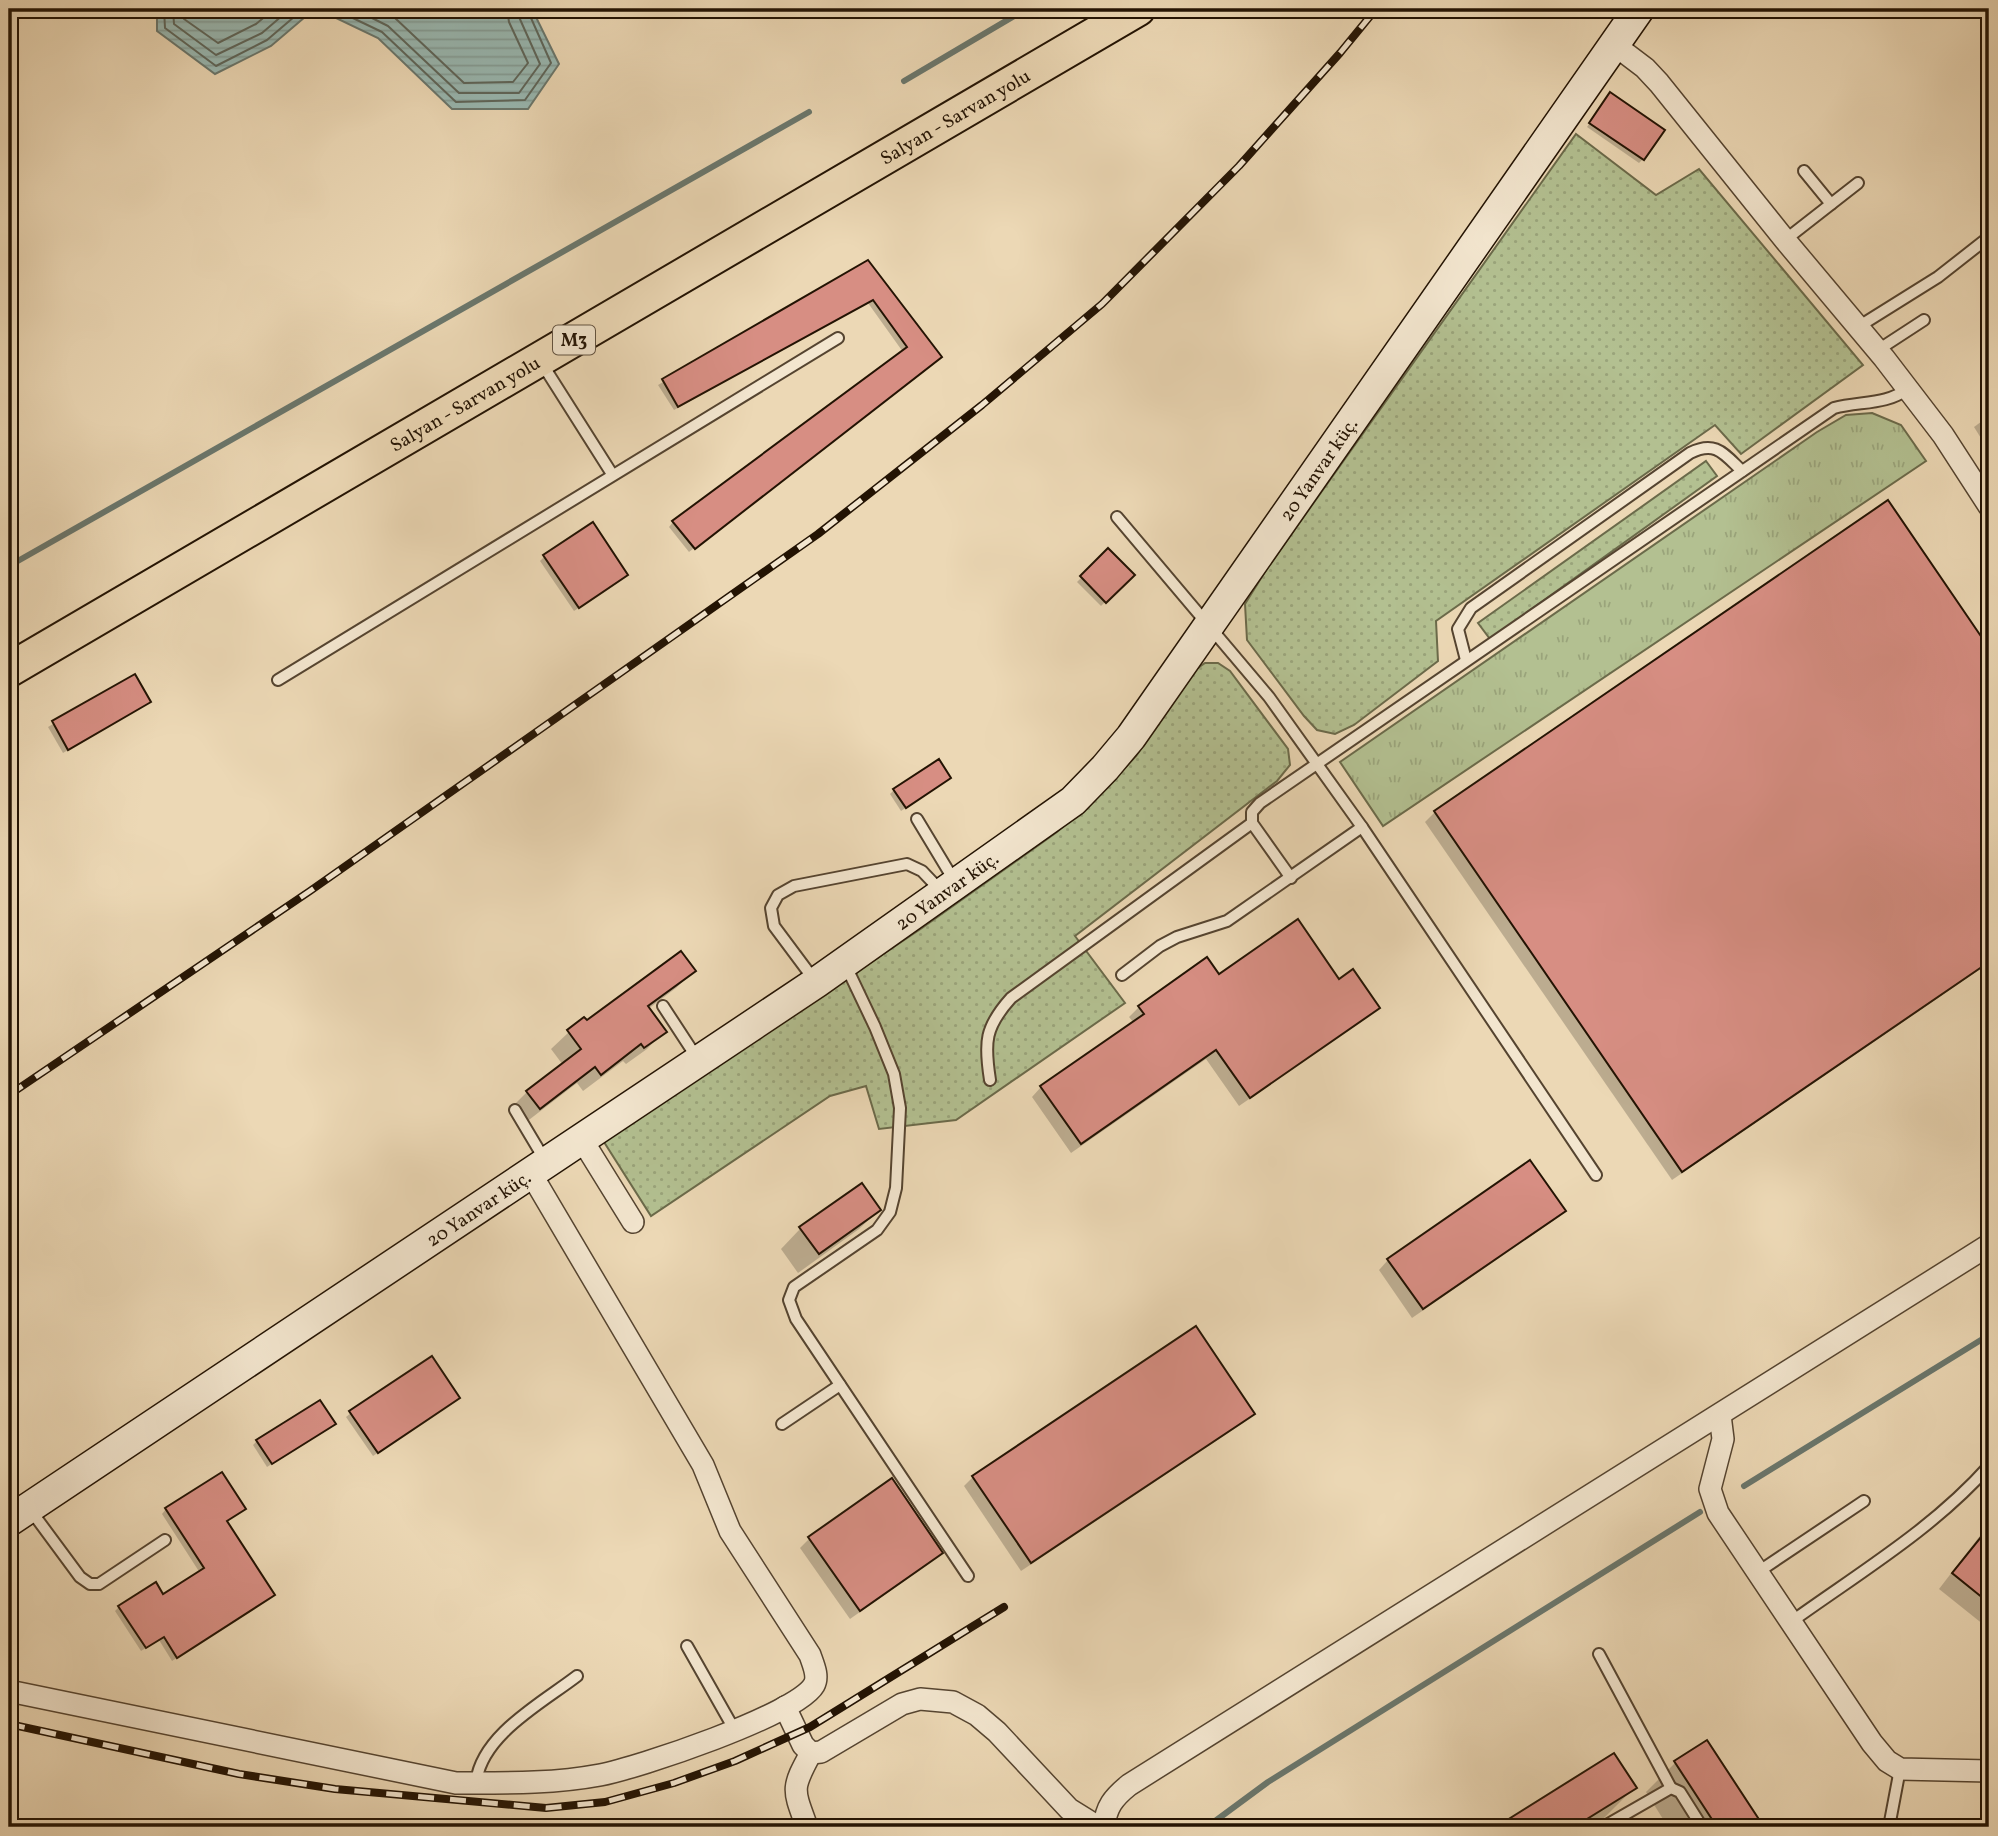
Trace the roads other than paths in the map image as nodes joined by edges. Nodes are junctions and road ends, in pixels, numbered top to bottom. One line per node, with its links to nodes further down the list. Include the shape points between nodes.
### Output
1 (1138, 9): 13 (main road, Salyan - Sarvan yolu / M3)
2 (1639, 9): 3 (street, 20 Yanvar küç.)
3 (1616, 46): 8 (street, via 1659,83); 19 (street, 20 Yanvar küç.)
4 (1804, 172): 6 (lane)
5 (1858, 183): 6 (lane)
6 (1830, 204): 8 (lane)
7 (1989, 237): 10 (lane, via 1938,277)
8 (1785, 240): 10 (street)
9 (1924, 320): 12 (lane)
10 (1858, 327): 12 (street)
11 (838, 338): 16 (lane)
12 (1878, 350): 14 (street)
13 (540, 360): 16 (lane); 21 (main road, Salyan - Sarvan yolu / M3)
14 (1907, 389): 15 (lane, via 1887,400 1834,408); 17 (street)
15 (1742, 471): 20 (lane); 20 (lane, via 1720,450 1704,446 1690,453 1471,608 1458,629)
16 (612, 474): 22 (lane)
17 (1989, 506)
18 (1117, 517): 19 (lane)
19 (1209, 624): 23 (lane); 28 (street, 20 Yanvar küç., via 1131,737 1073,801)
20 (1466, 660): 23 (lane)
21 (9, 670)
22 (278, 680)
23 (1316, 762): 25 (lane, via 1260,803 1252,812); 26 (lane)
24 (917, 819): 28 (lane)
25 (1252, 822): 27 (lane); 34 (lane, via 1011,998 995,1015 987,1037)
26 (1362, 827): 27 (lane); 38 (lane)
27 (1291, 878): 30 (lane, via 1227,921 1160,946)
28 (950, 889): 29 (street, 20 Yanvar küç.); 31 (lane, via 907,864 794,886 778,895 771,908 774,926)
29 (844, 963): 31 (street, 20 Yanvar küç.); 41 (lane, via 894,1074 900,1108 896,1188 890,1212 872,1235 794,1287 789,1300 796,1319)
30 (1122, 975)
31 (817, 982): 33 (street, 20 Yanvar küç.)
32 (663, 1006): 33 (lane)
33 (699, 1061): 36 (street, 20 Yanvar küç.)
34 (990, 1080)
35 (515, 1110): 37 (lane)
36 (581, 1138): 37 (street, 20 Yanvar küç.); 39 (street)
37 (538, 1167): 46 (street, 20 Yanvar küç.); 55 (street, via 703,1465 730,1531 810,1654 816,1672 814,1685)
38 (1596, 1175)
39 (633, 1222)
40 (1989, 1245): 42 (street)
41 (840, 1385): 43 (lane); 49 (lane)
42 (1720, 1415): 48 (street, via 1723,1439 1710,1489 1718,1513); 64 (street, via 1129,1785 1105,1811)
43 (782, 1424)
44 (1989, 1466): 50 (lane, via 1933,1521)
45 (1864, 1501): 48 (lane)
46 (19, 1514): 47 (lane, via 90,1584 99,1584)
47 (165, 1540)
48 (1758, 1572): 50 (street)
49 (968, 1576)
50 (1791, 1622): 58 (street, via 1872,1743)
51 (687, 1646): 56 (lane)
52 (1600, 1654): 61 (lane)
53 (577, 1676): 60 (lane, via 505,1731 478,1768)
54 (9, 1691): 60 (street, via 456,1783)
55 (785, 1707): 56 (street); 57 (street)
56 (734, 1729): 60 (street, via 600,1775)
57 (811, 1753): 62 (street, via 795,1789); 63 (street, via 821,1752 902,1704 919,1699 953,1702 997,1732 1069,1809)
58 (1900, 1769): 59 (street); 67 (lane)
59 (1989, 1771)
60 (476, 1783)
61 (1671, 1788): 65 (lane); 66 (lane, via 1679,1792)
62 (807, 1827)
63 (1097, 1827)
64 (1104, 1827)
65 (1603, 1827)
66 (1702, 1827)
67 (1889, 1827)

